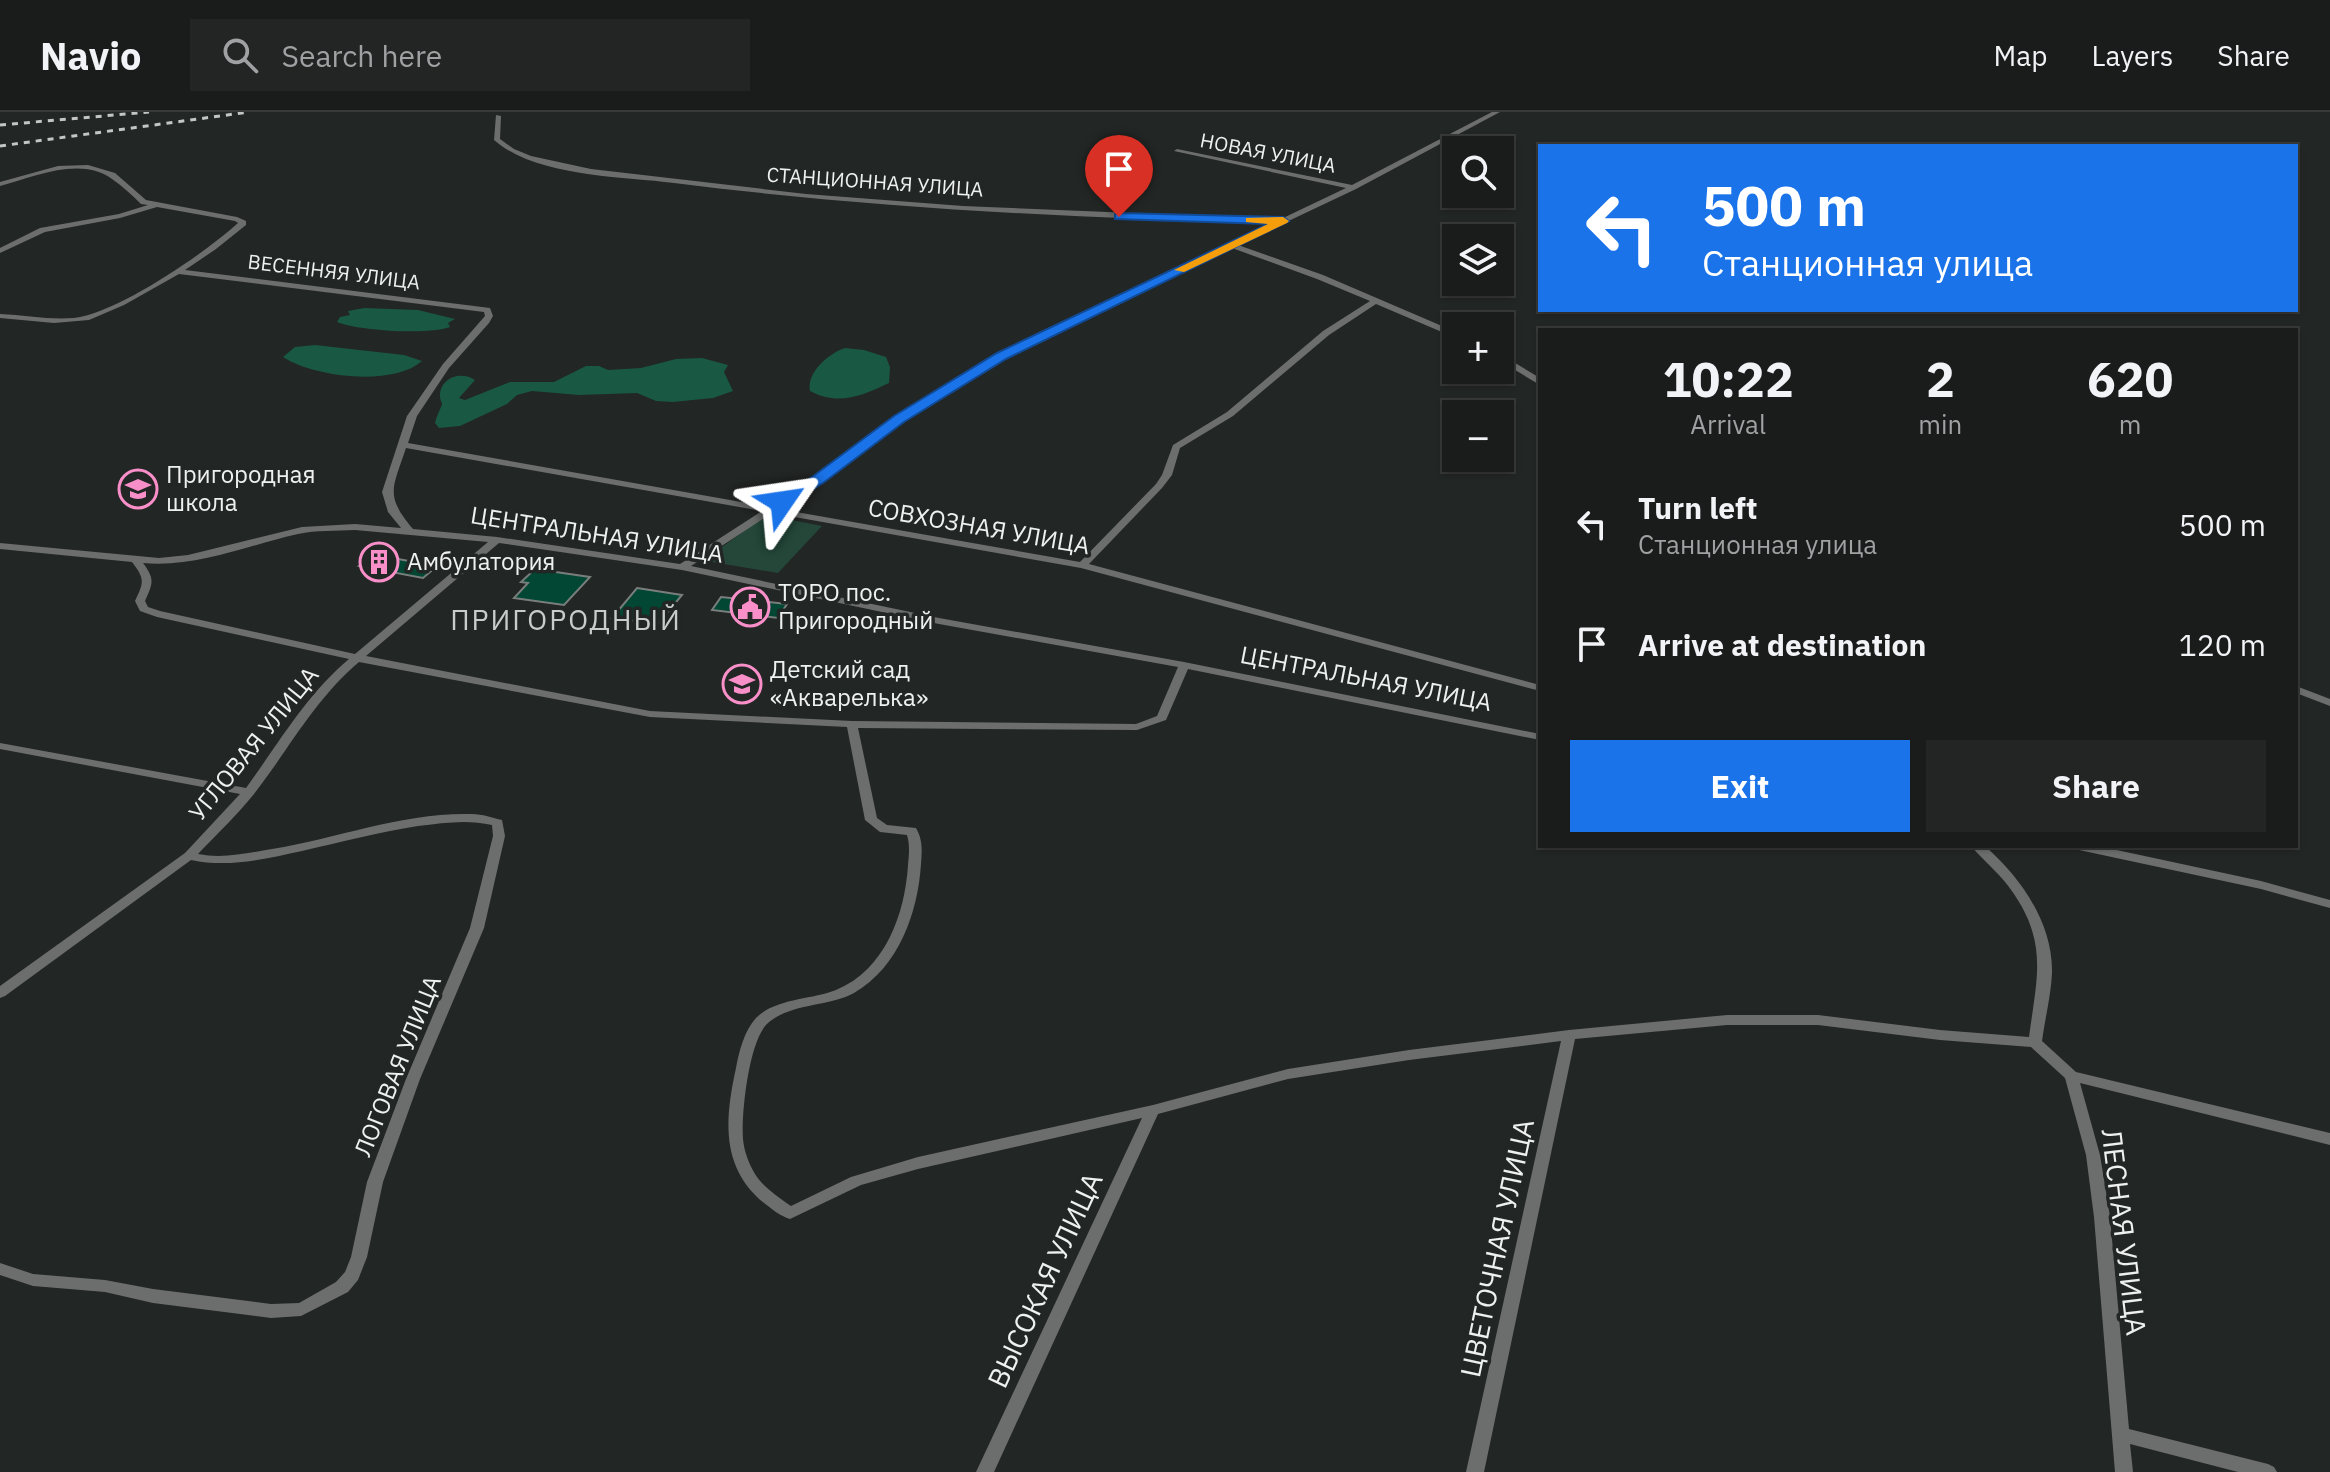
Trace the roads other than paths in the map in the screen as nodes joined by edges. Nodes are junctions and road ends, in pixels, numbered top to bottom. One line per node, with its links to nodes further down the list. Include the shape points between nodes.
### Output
1 (1497, 112): 5 (street)
2 (498, 116): 7 (street, СТАНЦИОННАЯ УЛИЦА, via 497,140 522,156 735,190 1119,217)
3 (1177, 151): 5 (street, НОВАЯ УЛИЦА)
4 (0, 184): 6 (street, via 88,167 112,175 132,194)
5 (1353, 187): 7 (street)
6 (155, 205): 9 (street, via 43,230); 10 (street, via 243,223)
7 (1283, 221): 8 (street)
8 (1231, 245): 11 (street); 17 (street, via 1001,356)
9 (0, 251)
10 (177, 271): 12 (street, via 84,319); 16 (street, ВЕСЕННЯЯ УЛИЦА, via 487,310 485,323 422,398)
11 (1377, 300): 13 (street); 22 (street, via 1326,333 1230,414 1176,447 1159,486)
12 (1, 311)
13 (1442, 329)
14 (1514, 366): 15 (street)
15 (1538, 381)
16 (402, 445): 17 (street, СОВХОЗНАЯ УЛИЦА); 18 (street, via 387,498)
17 (767, 510): 22 (street, СОВХОЗНАЯ УЛИЦА); 23 (street)
18 (409, 531): 19 (street, ЦЕНТРАЛЬНАЯ УЛИЦА); 21 (street, ЦЕНТРАЛЬНАЯ УЛИЦА, via 302,530 188,558)
19 (497, 540): 23 (street, ЦЕНТРАЛЬНАЯ УЛИЦА); 24 (street, УГЛОВАЯ УЛИЦА)
20 (0, 546): 21 (street, ЦЕНТРАЛЬНАЯ УЛИЦА)
21 (137, 561): 24 (street, via 148,584 140,601 144,609)
22 (1082, 565): 26 (street, СОВХОЗНАЯ УЛИЦА)
23 (682, 567): 25 (street, ЦЕНТРАЛЬНАЯ УЛИЦА)
24 (357, 656): 29 (street, via 650,714); 32 (street, УГЛОВАЯ УЛИЦА, via 312,704)
25 (1184, 665): 29 (street, via 1162,718 1150,724); 30 (street, ЦЕНТРАЛЬНАЯ УЛИЦА)
26 (1538, 687)
27 (2298, 690): 28 (street)
28 (2330, 703)
29 (852, 724): 41 (street, via 871,820 884,829 912,831 915,880 893,942 861,983 771,1014 751,1033 743,1060 736,1147 750,1177 790,1213 875,1174)
30 (1538, 737)
31 (0, 746): 32 (street)
32 (249, 792): 35 (street, УГЛОВАЯ УЛИЦА)
33 (1979, 848): 39 (street, via 2010,877 2039,932 2046,971)
34 (2088, 848): 36 (street)
35 (189, 856): 37 (street, УГЛОВАЯ УЛИЦА); 43 (street, ЛОГОВАЯ УЛИЦА, via 213,860 263,855 439,820 489,818 498,823 477,928 375,1182 352,1275 316,1303 271,1311 45,1282)
36 (2330, 904)
37 (0, 993)
38 (1569, 1035): 39 (street, via 1770,1019); 41 (street, via 1288,1074); 46 (street, ЦВЕТОЧНАЯ УЛИЦА)
39 (2035, 1042): 40 (street)
40 (2071, 1076): 42 (street); 44 (street, ЛЕСНАЯ УЛИЦА, via 2093,1155 2102,1217)
41 (1153, 1110): 45 (street, ВЫСОКАЯ УЛИЦА)
42 (2330, 1139)
43 (0, 1269)
44 (2121, 1434): 47 (street, ЛЕСНАЯ УЛИЦА); 48 (street)
45 (985, 1472)
46 (1475, 1472)
47 (2124, 1472)
48 (2268, 1472)

